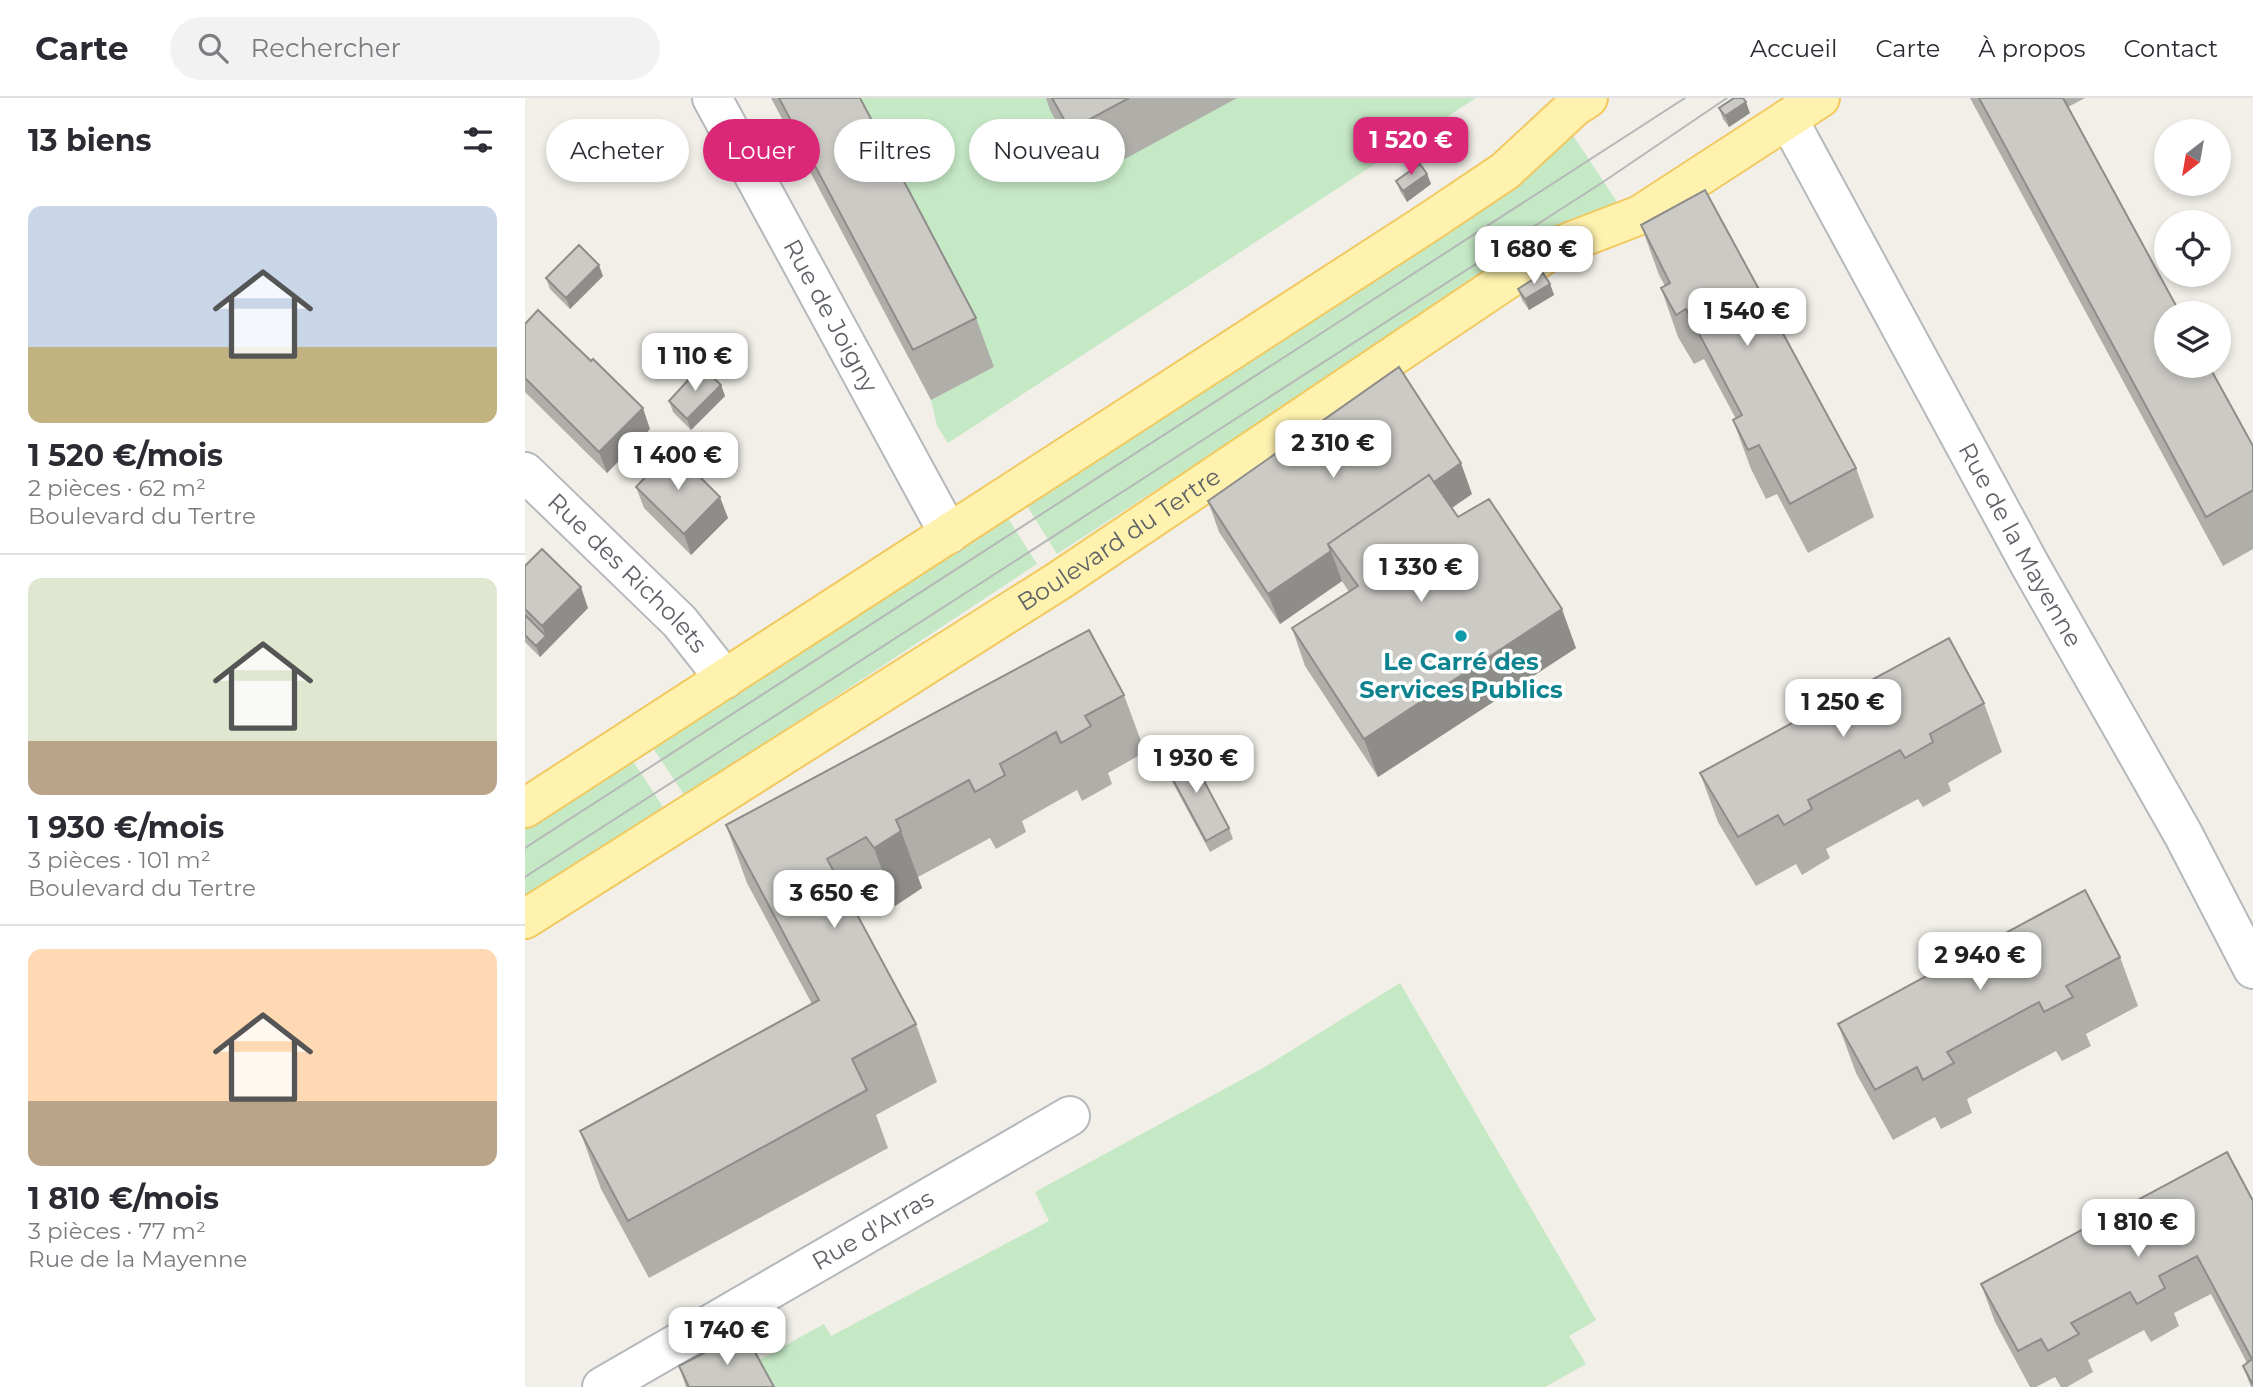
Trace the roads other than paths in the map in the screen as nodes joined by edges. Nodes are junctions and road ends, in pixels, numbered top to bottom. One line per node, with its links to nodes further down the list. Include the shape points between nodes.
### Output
1 (712, 98): 6 (street, Rue de Joigny)
2 (1588, 98): 6 (main road, via 1505,171)
3 (1820, 98): 4 (main road, Boulevard du Tertre)
4 (1787, 119): 9 (main road, Boulevard du Tertre, via 1640,215 1554,248 1060,580); 10 (street, Rue de la Mayenne, via 2129,746 2183,834)
5 (525, 472): 7 (street, Rue des Richolets, via 680,622)
6 (949, 534): 7 (main road)
7 (725, 679): 8 (main road)
8 (525, 808)
9 (525, 919)
10 (2253, 969)
11 (1070, 1116): 12 (street, Rue d'Arras)
12 (602, 1387)

